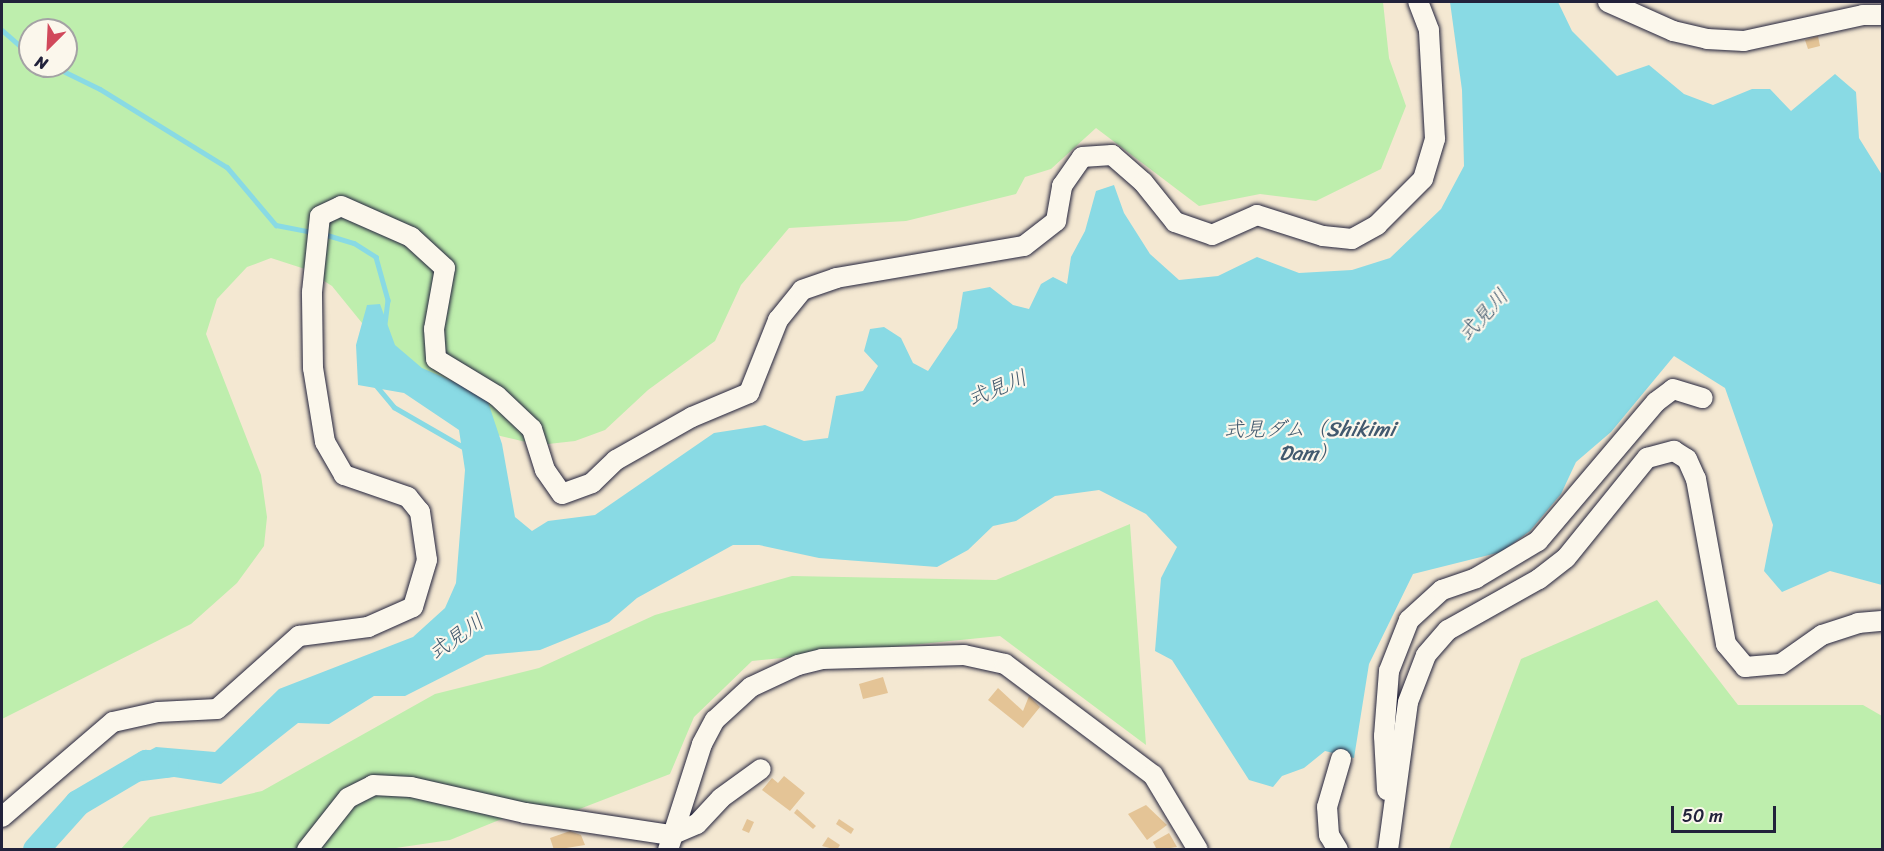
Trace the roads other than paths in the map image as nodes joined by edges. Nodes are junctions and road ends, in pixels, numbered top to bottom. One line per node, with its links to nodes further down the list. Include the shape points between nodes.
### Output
1 (1418, 2): 9 (street, via 1429,30 1435,139 1423,179 1377,225 1352,239 1323,236 1257,216 1212,235 1176,222 1143,182 1112,156 1082,157 1062,186 1056,221 1024,246 836,278 801,290 778,320 749,393 692,417 616,460 592,483 561,494 545,470 532,429 497,396 436,359 434,329 445,268 411,237 341,206 320,216 313,263 313,368 325,442 344,475 408,497 420,512 427,560 413,607 368,627 299,636 217,709 158,712 113,722)
2 (1608, 2): 3 (street, via 1673,32 1744,41 1863,15)
3 (1882, 15)
4 (1703, 398): 8 (street, via 1673,389 1656,402 1538,541 1476,578 1442,590 1409,620 1389,671 1383,736)
5 (1882, 621): 8 (street, via 1858,623 1822,635 1781,664 1745,667 1726,644 1696,479 1687,459 1664,451 1647,458 1566,558 1539,579 1448,630 1426,655 1408,702)
6 (1341, 759): 13 (street, via 1327,807 1329,835)
7 (761, 769): 10 (street)
8 (1391, 807): 14 (street)
9 (2, 817)
10 (670, 842): 11 (street, via 411,787 373,785 348,798); 12 (street, via 702,744 715,720 751,687 798,665 822,659 964,655 1005,664 1153,775)
11 (307, 849)
12 (1198, 849)
13 (1338, 849)
14 (1388, 849)

